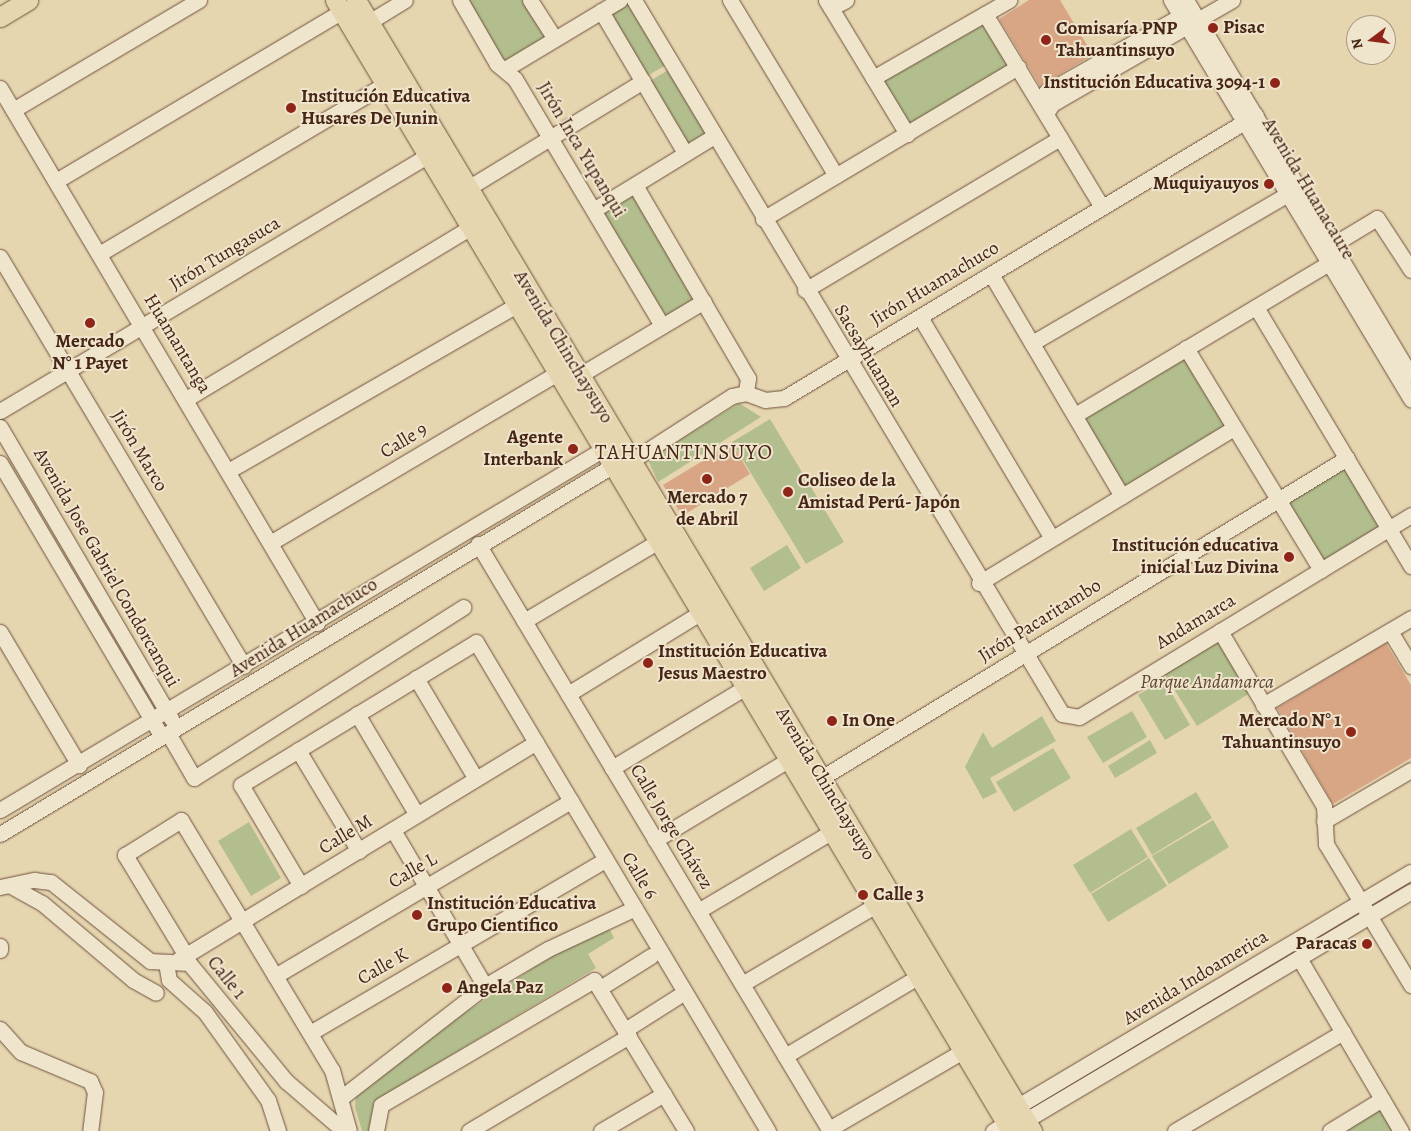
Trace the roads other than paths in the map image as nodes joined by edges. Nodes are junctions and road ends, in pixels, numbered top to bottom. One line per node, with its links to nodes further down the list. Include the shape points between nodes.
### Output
1 (28, 0): 18 (main road)
2 (199, 0): 27 (street)
3 (405, 0): 19 (street)
4 (460, 0): 22 (street, Jirón Inca Yupanqui, via 497,64)
5 (530, 0): 20 (street)
6 (620, 0): 15 (street)
7 (634, 0): 31 (street, Sacsayhuaman)
8 (730, 0): 36 (street)
9 (846, 0): 14 (street)
10 (1009, 0): 16 (street)
11 (1171, 0): 17 (street, Avenida Huanacaure)
12 (1232, 0): 17 (street)
13 (344, 4): 19 (main road, Avenida Chinchaysuyo); 25 (main road, Avenida Chinchaysuyo); 37 (street)
14 (829, 4): 23 (street)
15 (601, 11): 20 (street); 24 (street)
16 (985, 14): 21 (street); 23 (street)
17 (1189, 15): 28 (street, via 1046,92); 29 (street, Avenida Huanacaure)
18 (0, 17)
19 (370, 22): 34 (main road, Avenida Chinchaysuyo)
20 (555, 39): 22 (street)
21 (1018, 67): 28 (street); 30 (street)
22 (505, 69): 32 (street, Jirón Inca Yupanqui)
23 (874, 78): 30 (street)
24 (644, 81): 32 (street); 35 (street)
25 (385, 84): 34 (main road, Avenida Chinchaysuyo); 45 (street)
26 (0, 88): 27 (street, Huamantanga)
27 (13, 110): 37 (street, Huamantanga)
28 (1044, 110): 33 (street)
29 (1250, 119): 40 (street, Avenida Huanacaure); 41 (street, Jirón Huamachuco); 46 (street, Avenida Huanacaure)
30 (906, 134): 36 (street)
31 (714, 136): 35 (street); 43 (street, Sacsayhuaman)
32 (551, 138): 39 (street); 42 (street, Jirón Inca Yupanqui)
33 (1060, 138): 41 (street); 50 (street)
34 (436, 151): 39 (main road, Avenida Chinchaysuyo); 44 (main road, Avenida Chinchaysuyo); 55 (street, Jirón Tungasuca)
35 (685, 153): 38 (street)
36 (836, 176): 43 (street)
37 (56, 181): 45 (street, Huamantanga)
38 (635, 185): 42 (street); 51 (street, Jirón Inca Yupanqui)
39 (468, 188): 62 (main road, Avenida Chinchaysuyo)
40 (1288, 194): 46 (street, Avenida Huanacaure); 57 (street)
41 (1102, 207): 49 (street, Jirón Huamachuco)
42 (594, 209): 56 (street, Jirón Inca Yupanqui)
43 (763, 219): 50 (street, Sacsayhuaman)
44 (470, 228): 52 (main road, Avenida Chinchaysuyo); 65 (street)
45 (99, 254): 55 (street, Huamantanga)
46 (1335, 254): 48 (street, via 1380,219); 53 (street); 63 (street, Avenida Huanacaure); 66 (street, Avenida Huanacaure)
47 (0, 257): 60 (street, Jirón Marco)
48 (1411, 270)
49 (991, 274): 54 (street, Jirón Huamachuco); 57 (street)
50 (805, 290): 59 (street, Sacsayhuaman)
51 (704, 301): 56 (street); 64 (street, Jirón Inca Yupanqui, via 748,378)
52 (517, 305): 61 (main road, Avenida Chinchaysuyo); 74 (street)
53 (1256, 307): 58 (street); 72 (street)
54 (920, 317): 59 (street, Jirón Huamachuco); 79 (street)
55 (143, 326): 60 (street, Jirón Tungasuca); 65 (street, Huamantanga)
56 (662, 326): 62 (street)
57 (1032, 343): 68 (street)
58 (1186, 348): 68 (street); 70 (street)
59 (847, 360): 64 (street, Jirón Huamachuco, via 784,398 765,400); 85 (street, Sacsayhuaman)
60 (68, 371): 67 (street, Jirón Tungasuca); 95 (street, Jirón Marco)
61 (558, 373): 71 (main road, Avenida Chinchaysuyo); 81 (street, Calle 9)
62 (580, 375): 71 (main road, Avenida Chinchaysuyo)
63 (1411, 376)
64 (746, 393): 71 (street, via 732,396)
65 (186, 398): 74 (street, Huamantanga)
66 (1411, 399)
67 (0, 410)
68 (1075, 415): 75 (street)
69 (0, 427): 101 (street, Avenida Jose Gabriel Condorcanqui)
70 (1234, 428): 75 (street); 76 (street)
71 (619, 454): 80 (main road, Avenida Chinchaysuyo); 82 (street, Avenida Huamachuco); 90 (street, Avenida Huamachuco); 98 (main road, Avenida Chinchaysuyo)
72 (1347, 458): 76 (street, Jirón Pacaritambo); 78 (street)
73 (0, 463): 104 (street, Avenida Jose Gabriel Condorcanqui)
74 (228, 471): 81 (street, Huamantanga)
75 (1122, 496): 79 (street)
76 (1278, 501): 84 (street); 94 (street, Jirón Pacaritambo, via 1036,645)
77 (1411, 515): 78 (street, Andamarca)
78 (1389, 528): 83 (street); 84 (street, Andamarca)
79 (1052, 538): 85 (street)
80 (659, 541): 87 (main road, Avenida Chinchaysuyo); 89 (street)
81 (270, 543): 90 (street, Huamantanga)
82 (478, 544): 89 (street, Calle Jorge Chávez); 105 (street, Avenida Huamachuco)
83 (1411, 566)
84 (1320, 570): 91 (street, Andamarca)
85 (979, 582): 94 (street, Sacsayhuaman)
86 (462, 607): 105 (street, via 194,778)
87 (702, 612): 98 (main road, Avenida Chinchaysuyo); 99 (street)
88 (1411, 618): 92 (street)
89 (524, 621): 99 (street, Calle Jorge Chávez)
90 (317, 623): 95 (street, Avenida Huamachuco)
91 (1220, 631): 100 (street); 103 (street, Andamarca)
92 (1390, 631): 96 (street); 100 (street)
93 (0, 632): 109 (street)
94 (1024, 656): 103 (street, Sacsayhuaman, via 1062,714); 113 (street, Jirón Pacaritambo)
95 (244, 666): 101 (street, Avenida Huamachuco)
96 (1411, 666)
97 (416, 678): 102 (street); 106 (street, Calle 6, via 476,642); 112 (street)
98 (754, 682): 108 (main road, Avenida Chinchaysuyo); 110 (street); 113 (main road, Avenida Chinchaysuyo)
99 (568, 694): 110 (street, Calle Jorge Chávez)
100 (1263, 705): 117 (street, via 1324,806)
101 (167, 712): 104 (street, Avenida Huamachuco); 105 (street, Avenida Jose Gabriel Condorcanqui)
102 (357, 714): 107 (street); 116 (street)
103 (1079, 717)
104 (152, 721): 105 (street, Avenida Jose Gabriel Condorcanqui); 109 (street, Avenida Huamachuco)
105 (169, 733): 120 (street, Avenida Huamachuco)
106 (536, 742): 112 (street, Calle M); 114 (street, Calle 6)
107 (298, 750): 122 (street); 126 (street, via 241,785)
108 (790, 759): 113 (main road, Avenida Chinchaysuyo); 121 (street)
109 (79, 765): 115 (street, Avenida Huamachuco)
110 (612, 768): 121 (street, Calle Jorge Chávez)
111 (1411, 770): 117 (street)
112 (476, 779): 116 (street, Calle M)
113 (814, 783): 119 (main road, Avenida Chinchaysuyo); 158 (main road, Avenida Chinchaysuyo)
114 (571, 801): 123 (street, Calle 6); 127 (street, Calle L)
115 (1, 806)
116 (417, 815): 118 (street, Calle M)
117 (1324, 821): 129 (street, via 1326,844)
118 (393, 830): 122 (street, Calle M); 127 (street)
119 (833, 831): 130 (main road, Avenida Chinchaysuyo); 132 (street)
120 (0, 834)
121 (656, 840): 132 (street, Calle Jorge Chávez)
122 (359, 851): 126 (street, Calle M)
123 (606, 859): 131 (street, Calle 6); 135 (street, Calle K)
124 (1411, 872): 129 (street, Avenida Indoamerica)
125 (6, 886): 140 (street, Calle 1, via 34,880 51,882 144,957); 147 (street, via 42,903 133,980)
126 (301, 886): 134 (street, Calle M)
127 (426, 887): 135 (street); 141 (street, Calle L)
128 (1411, 890): 133 (street, Avenida Indoamerica)
129 (1362, 902): 133 (street); 158 (street, Avenida Indoamerica)
130 (876, 905): 142 (main road, Avenida Chinchaysuyo); 144 (street)
131 (635, 908): 146 (street, via 610,923 548,949); 168 (street, Calle 6)
132 (698, 911): 144 (street, Calle Jorge Chávez)
133 (1370, 916): 139 (street, Avenida Indoamerica); 145 (street)
134 (242, 920): 140 (street, Calle M); 140 (street, via 182,820 125,855); 141 (street)
135 (461, 944): 146 (street); 151 (street, Calle K)
136 (0, 946): 137 (street)
137 (0, 950)
138 (651, 956): 143 (street)
139 (1299, 958): 150 (street); 158 (street, Avenida Indoamerica)
140 (176, 960): 161 (street, via 169,980 206,1012 268,1100); 162 (street, Calle 1, via 188,963 286,1080)
141 (276, 976): 151 (street)
142 (919, 976): 153 (main road, Avenida Chinchaysuyo); 154 (street)
143 (597, 984): 152 (street); 164 (street, via 381,1104)
144 (742, 984): 154 (street, Calle Jorge Chávez)
145 (1411, 985)
146 (485, 986): 156 (street)
147 (156, 994)
148 (677, 997): 152 (street)
149 (0, 1029): 160 (street, via 21,1052 90,1081 95,1092)
150 (1343, 1032): 157 (street); 169 (street)
151 (310, 1033): 156 (street)
152 (627, 1033): 155 (street); 165 (street)
153 (963, 1050): 158 (main road, Avenida Chinchaysuyo); 159 (street)
154 (786, 1056): 159 (street, Calle Jorge Chávez)
155 (664, 1094): 166 (street); 167 (street)
156 (342, 1098): 163 (street)
157 (1382, 1099): 170 (street); 171 (street)
158 (1014, 1124)
159 (830, 1130)
160 (90, 1131)
161 (278, 1131)
162 (344, 1131)
163 (349, 1131)
164 (376, 1131)
165 (470, 1131)
166 (601, 1131)
167 (686, 1131)
168 (768, 1131)
169 (1175, 1131)
170 (1330, 1131)
171 (1401, 1131)

